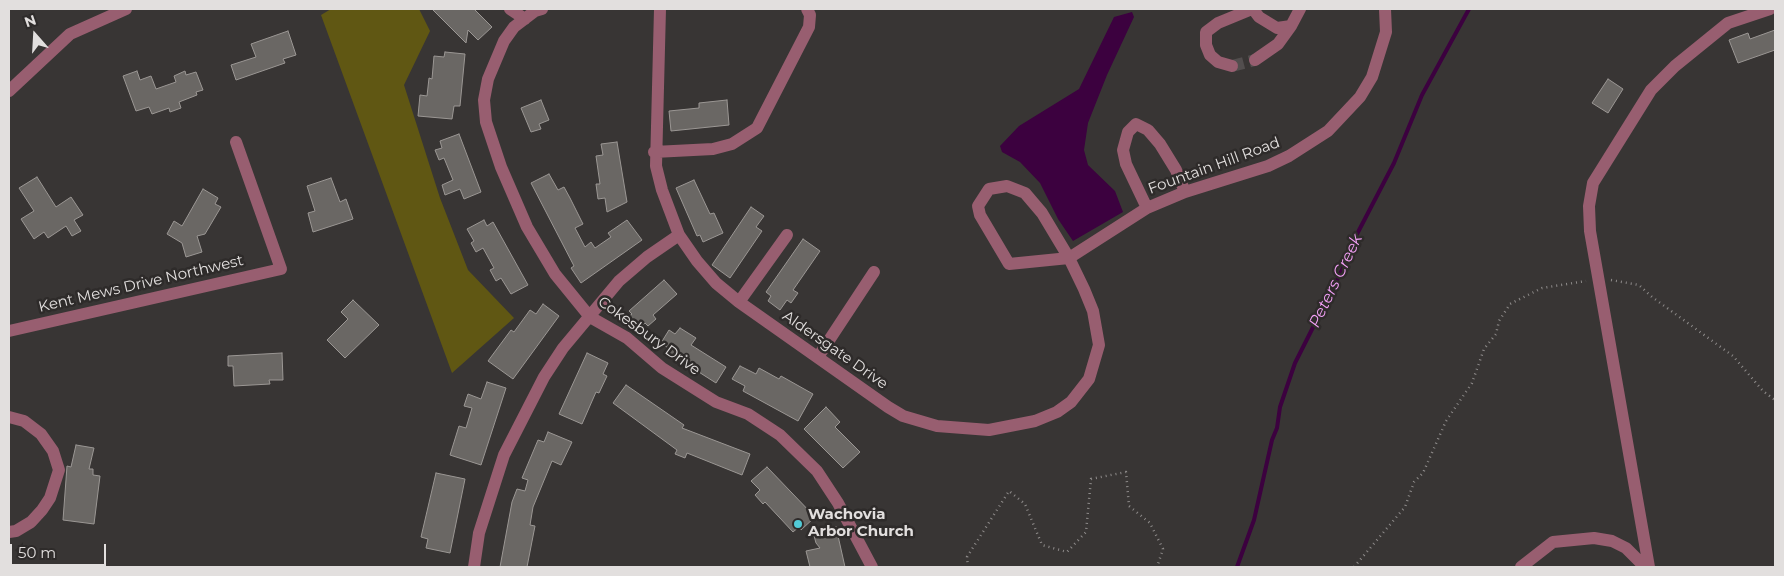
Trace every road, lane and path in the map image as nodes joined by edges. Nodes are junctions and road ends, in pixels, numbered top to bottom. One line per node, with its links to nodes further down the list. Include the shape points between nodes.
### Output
1 (126, 9): 10 (street)
2 (510, 9): 11 (street)
3 (542, 9): 11 (street, Cokesbury Drive)
4 (660, 9): 17 (street, Aldersgate Drive)
5 (807, 9): 17 (street, via 809,27 757,128 732,144 713,149)
6 (1252, 9): 12 (street, via 1277,28); 14 (street, via 1218,23 1206,32 1210,55 1218,62)
7 (1300, 9): 12 (street)
8 (1386, 9): 18 (street, Fountain Hill Road, via 1386,32 1372,77 1360,97 1328,131 1268,166)
9 (1770, 9): 40 (street, via 1728,23 1675,66 1651,90 1593,183 1589,206 1590,231)
10 (109, 12): 15 (street, via 70,34)
11 (525, 19): 27 (street, Cokesbury Drive, via 514,27 494,60 484,100 486,122 501,168 527,227 555,274)
12 (1291, 26): 13 (street, via 1278,44)
13 (1255, 60)
14 (1232, 66)
15 (9, 91)
16 (236, 142): 28 (street, Kent Mews Drive Northwest, via 281,269)
17 (654, 152): 20 (street, Aldersgate Drive, via 662,190)
18 (1185, 192): 19 (street, Fountain Hill Road); 19 (street, via 1160,144 1148,130 1136,124 1128,132 1123,150 1126,164)
19 (1147, 208): 22 (street, Fountain Hill Road)
20 (679, 235): 26 (street, Aldersgate Drive, via 697,261); 27 (street, via 619,281)
21 (787, 235): 26 (street)
22 (1069, 258): 22 (street, Aldersgate Drive, via 1042,213 1025,193 998,186 989,189 982,197 978,206 980,215 1009,264); 29 (street, Aldersgate Drive, via 1092,311 1098,346 1095,363 1083,389 1057,412 1035,421 989,430 937,426 903,416)
23 (874, 272): 29 (street)
24 (1592, 280): 37 (path, via 1542,288 1510,304 1499,321 1496,334 1484,350 1472,383 1446,421 1423,473 1414,482 1404,508)
25 (1609, 280): 30 (path, via 1639,285 1733,356 1762,391)
26 (738, 302): 29 (street, Aldersgate Drive)
27 (590, 317): 33 (street, via 563,348 518,426 490,494); 34 (street, Cokesbury Drive, via 627,338 662,368 716,402 748,414 780,435 816,471 838,503)
28 (9, 331)
29 (818, 357)
30 (1775, 400)
31 (9, 418): 32 (street, via 24,421 41,434 53,450 59,470 50,498 42,510 31,522)
32 (9, 532)
33 (474, 567)
34 (872, 567)
35 (968, 567): 36 (path, via 967,557 1008,491 1026,504 1042,544 1067,552 1086,532 1091,479 1126,472 1129,506 1150,523 1163,548)
36 (1157, 567)
37 (1354, 567)
38 (1521, 567): 39 (street, via 1553,542 1594,538 1612,541 1626,548)
39 (1645, 567)
40 (1649, 567)

